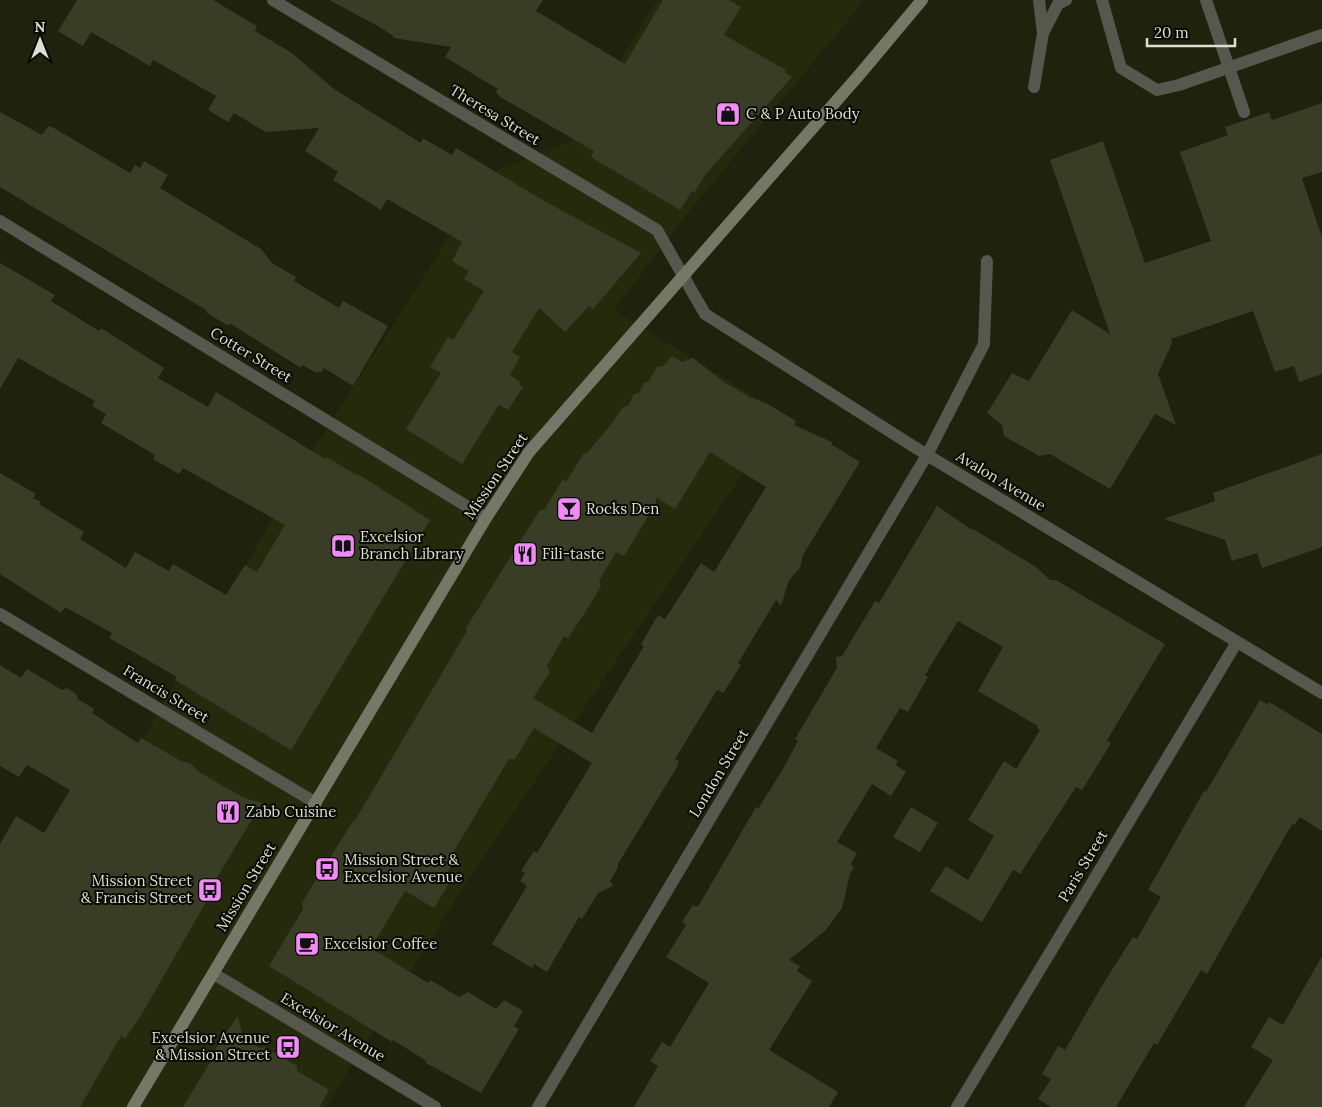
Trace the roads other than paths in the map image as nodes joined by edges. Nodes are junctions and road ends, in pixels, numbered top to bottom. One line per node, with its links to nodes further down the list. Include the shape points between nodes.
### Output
1 (273, 0): 14 (street, Theresa Street, via 657,230)
2 (1039, 0): 7 (street)
3 (1066, 0): 7 (street, via 1058,4)
4 (1102, 0): 9 (street, via 1121,68 1157,90)
5 (1206, 0): 9 (street)
6 (919, 1): 14 (main road, Mission Street)
7 (1043, 32): 10 (street)
8 (1322, 35): 9 (street)
9 (1230, 67): 11 (street)
10 (1034, 87)
11 (1244, 112)
12 (0, 221): 16 (street, Cotter Street)
13 (988, 261): 15 (street, London Street, via 984,344)
14 (684, 275): 15 (street, Avalon Avenue, via 705,314); 16 (main road, Mission Street, via 529,452)
15 (927, 456): 18 (street, Avalon Avenue); 24 (street, London Street)
16 (486, 518): 20 (main road, Mission Street)
17 (0, 614): 20 (street, Francis Street)
18 (1237, 642): 19 (street, Avalon Avenue); 25 (street, Paris Street)
19 (1322, 693)
20 (316, 803): 21 (main road, Mission Street)
21 (214, 974): 22 (main road, Mission Street); 23 (street, Excelsior Avenue)
22 (133, 1107)
23 (435, 1107)
24 (538, 1107)
25 (957, 1107)

